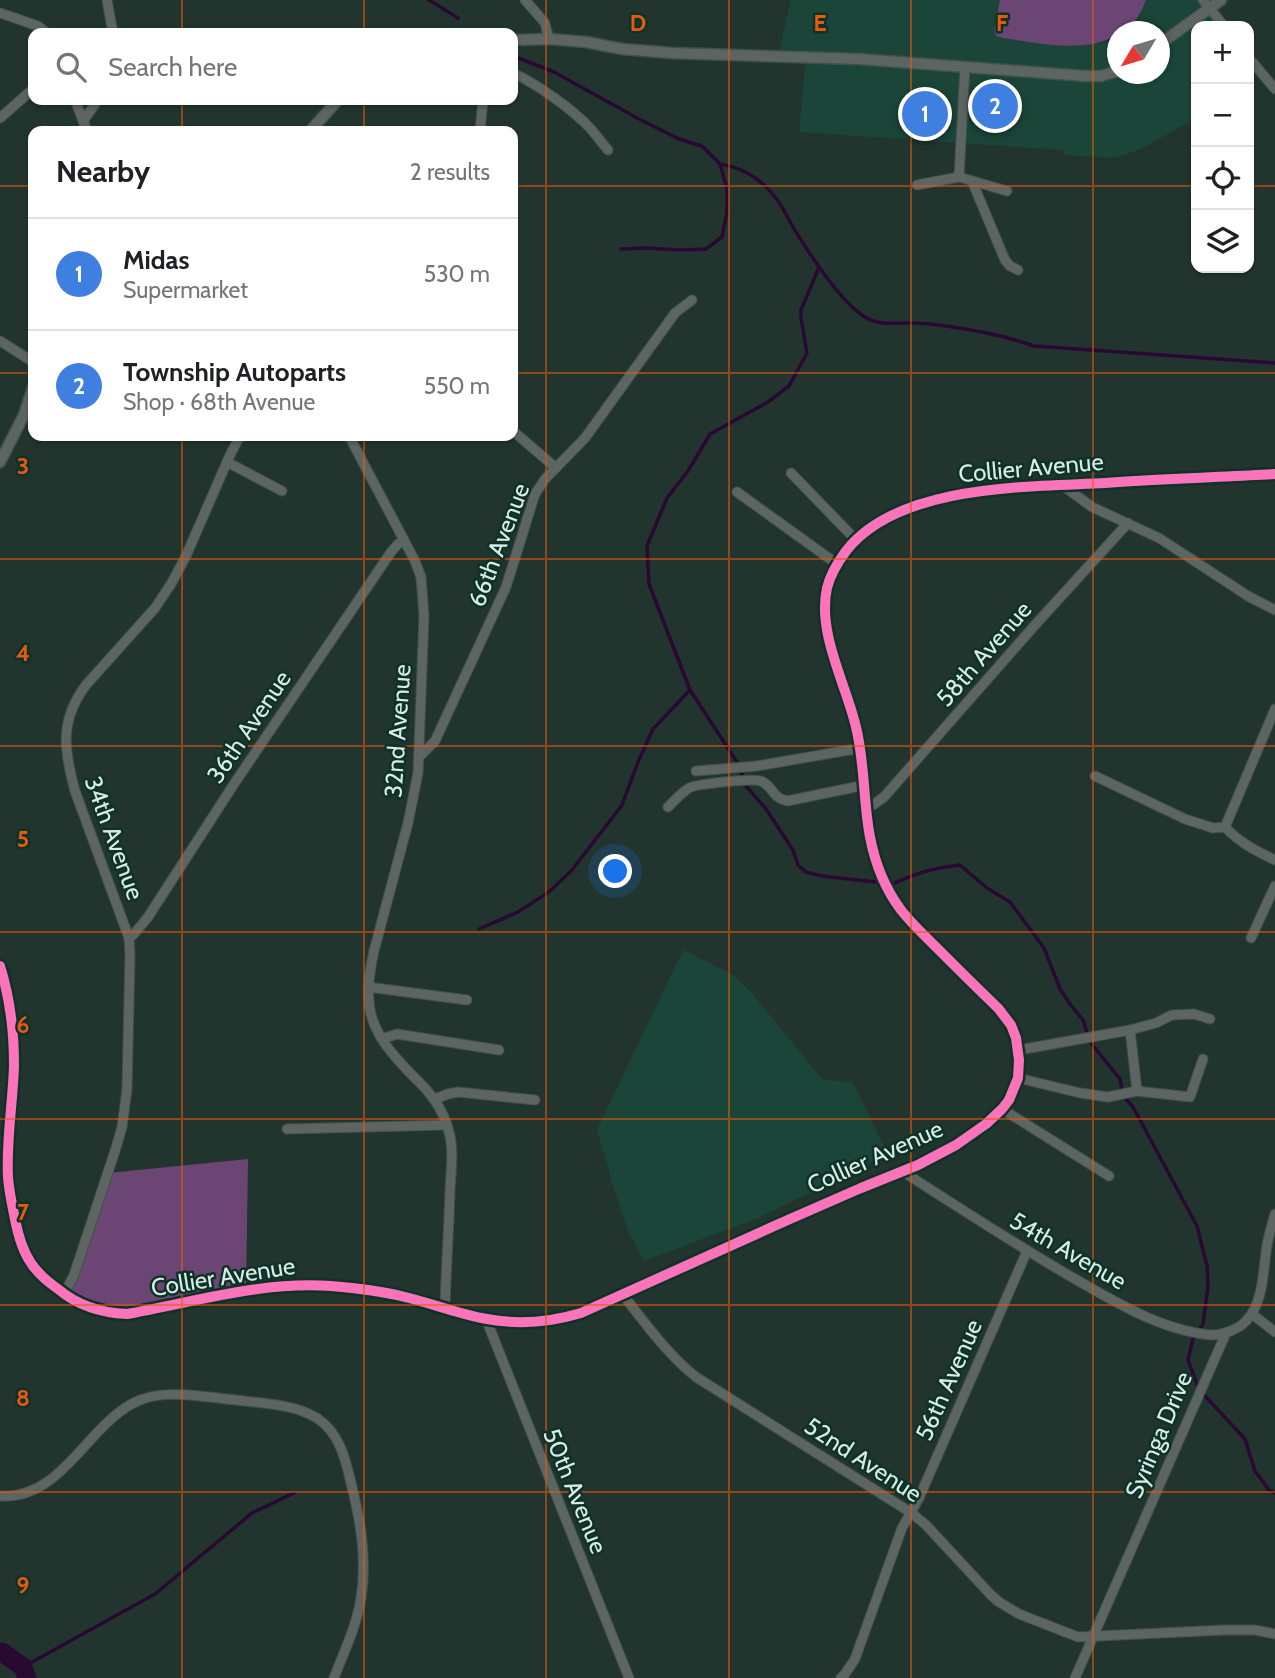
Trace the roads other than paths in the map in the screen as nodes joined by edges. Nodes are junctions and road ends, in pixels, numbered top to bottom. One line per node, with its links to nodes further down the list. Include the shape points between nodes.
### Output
1 (107, 0): 8 (street)
2 (525, 0): 10 (street, via 545,23)
3 (1221, 0): 4 (street)
4 (1206, 4): 6 (street); 9 (street)
5 (0, 13): 7 (street)
6 (1220, 21)
7 (41, 28)
8 (112, 28)
9 (1170, 35)
10 (550, 39): 11 (street); 13 (street, via 672,53)
11 (518, 40)
12 (1254, 64): 16 (street)
13 (965, 67): 14 (street); 28 (street)
14 (1107, 74)
15 (518, 76): 27 (street, via 581,120)
16 (1275, 89)
17 (28, 93): 22 (street)
18 (77, 105): 23 (street)
19 (94, 105): 23 (street)
20 (333, 105): 25 (street)
21 (483, 105): 26 (street)
22 (0, 118)
23 (83, 121): 24 (street)
24 (85, 126)
25 (315, 126)
26 (480, 126)
27 (608, 150)
28 (959, 177): 29 (street); 30 (street)
29 (972, 181): 31 (street); 32 (street, via 1005,260)
30 (917, 185)
31 (1007, 191)
32 (1018, 270)
33 (692, 300): 42 (street, 66th Avenue, via 675,313 586,438)
34 (0, 341): 35 (street)
35 (28, 359)
36 (28, 403): 40 (street)
37 (518, 435): 42 (street)
38 (238, 441): 41 (street, 34th Avenue)
39 (352, 441): 49 (street, 32nd Avenue)
40 (0, 462)
41 (227, 462): 46 (street); 64 (street, 34th Avenue, via 171,584 86,685 68,717 67,755 75,791)
42 (556, 468): 55 (street, 66th Avenue, via 536,494 506,587 435,741)
43 (791, 473): 50 (street)
44 (1275, 474): 45 (street, Collier Avenue)
45 (1062, 485): 48 (street, via 1092,508); 50 (street, Collier Avenue, via 937,499 890,516)
46 (282, 491)
47 (737, 492): 51 (street)
48 (1128, 523): 52 (street); 59 (street, 58th Avenue, via 884,797)
49 (404, 540): 55 (street, 32nd Avenue, via 423,591); 64 (street, 36th Avenue, via 384,562 148,917)
50 (856, 540): 51 (street, Collier Avenue)
51 (837, 564): 54 (street, Collier Avenue, via 827,588 826,626)
52 (1275, 610)
53 (1275, 709): 61 (street)
54 (861, 748): 56 (street); 58 (street, Collier Avenue)
55 (419, 756): 67 (street, 32nd Avenue, via 408,823)
56 (696, 771)
57 (1094, 776): 61 (street, via 1185,819)
58 (865, 785): 59 (street, Collier Avenue); 60 (street, via 787,801 763,782 753,780 698,785)
59 (866, 806): 73 (street, Collier Avenue, via 875,857 895,900 998,1008 1011,1025)
60 (668, 807)
61 (1225, 827): 62 (street, via 1249,848)
62 (1275, 860)
63 (1275, 886): 65 (street)
64 (129, 937): 86 (street, 34th Avenue, via 127,1089 122,1127)
65 (1251, 938)
66 (0, 966): 86 (street, Collier Avenue, via 12,1022 8,1177 12,1206 24,1252 41,1275)
67 (368, 986): 68 (street); 71 (street, 32nd Avenue, via 372,1016)
68 (467, 1000)
69 (1210, 1019): 70 (street, via 1172,1015)
70 (1130, 1030): 73 (street); 76 (street)
71 (382, 1039): 72 (street, via 397,1034); 77 (street, 32nd Avenue)
72 (499, 1050)
73 (1019, 1050): 75 (street, Collier Avenue)
74 (1203, 1059): 76 (street, via 1190,1097)
75 (1018, 1078): 76 (street, via 1108,1097); 79 (street, Collier Avenue)
76 (1137, 1091)
77 (435, 1099): 78 (street, via 458,1093); 80 (street, 32nd Avenue)
78 (535, 1100)
79 (1002, 1109): 82 (street, Collier Avenue, via 956,1145); 83 (street)
80 (447, 1125): 81 (street); 88 (street, 32nd Avenue, via 452,1148)
81 (286, 1129)
82 (902, 1171): 85 (street, 54th Avenue); 87 (street, Collier Avenue)
83 (1109, 1176)
84 (1275, 1214): 89 (street)
85 (1027, 1251): 92 (street, 54th Avenue, via 1124,1307 1186,1330); 94 (street, 56th Avenue)
86 (64, 1294): 88 (street, Collier Avenue, via 86,1306 127,1314 299,1285 401,1296)
87 (623, 1294): 90 (street, Collier Avenue, via 563,1318); 94 (street, 52nd Avenue, via 671,1356 690,1372)
88 (445, 1307): 90 (street, Collier Avenue)
89 (1252, 1314): 91 (street); 92 (street, Syringa Drive)
90 (486, 1319): 98 (street, 50th Avenue)
91 (1275, 1332)
92 (1226, 1333): 96 (street, Syringa Drive)
93 (0, 1496): 97 (street, via 38,1488 71,1462 110,1419 156,1395 274,1405 317,1418 344,1454 362,1535 360,1601)
94 (910, 1512): 96 (street, 52nd Avenue, via 999,1602 1079,1637); 99 (street, 56th Avenue, via 855,1659)
95 (1275, 1634): 96 (street, 52nd Avenue, via 1224,1630)
96 (1093, 1637): 100 (street, Syringa Drive)
97 (334, 1678)
98 (629, 1678)
99 (841, 1678)
100 (1074, 1678)

